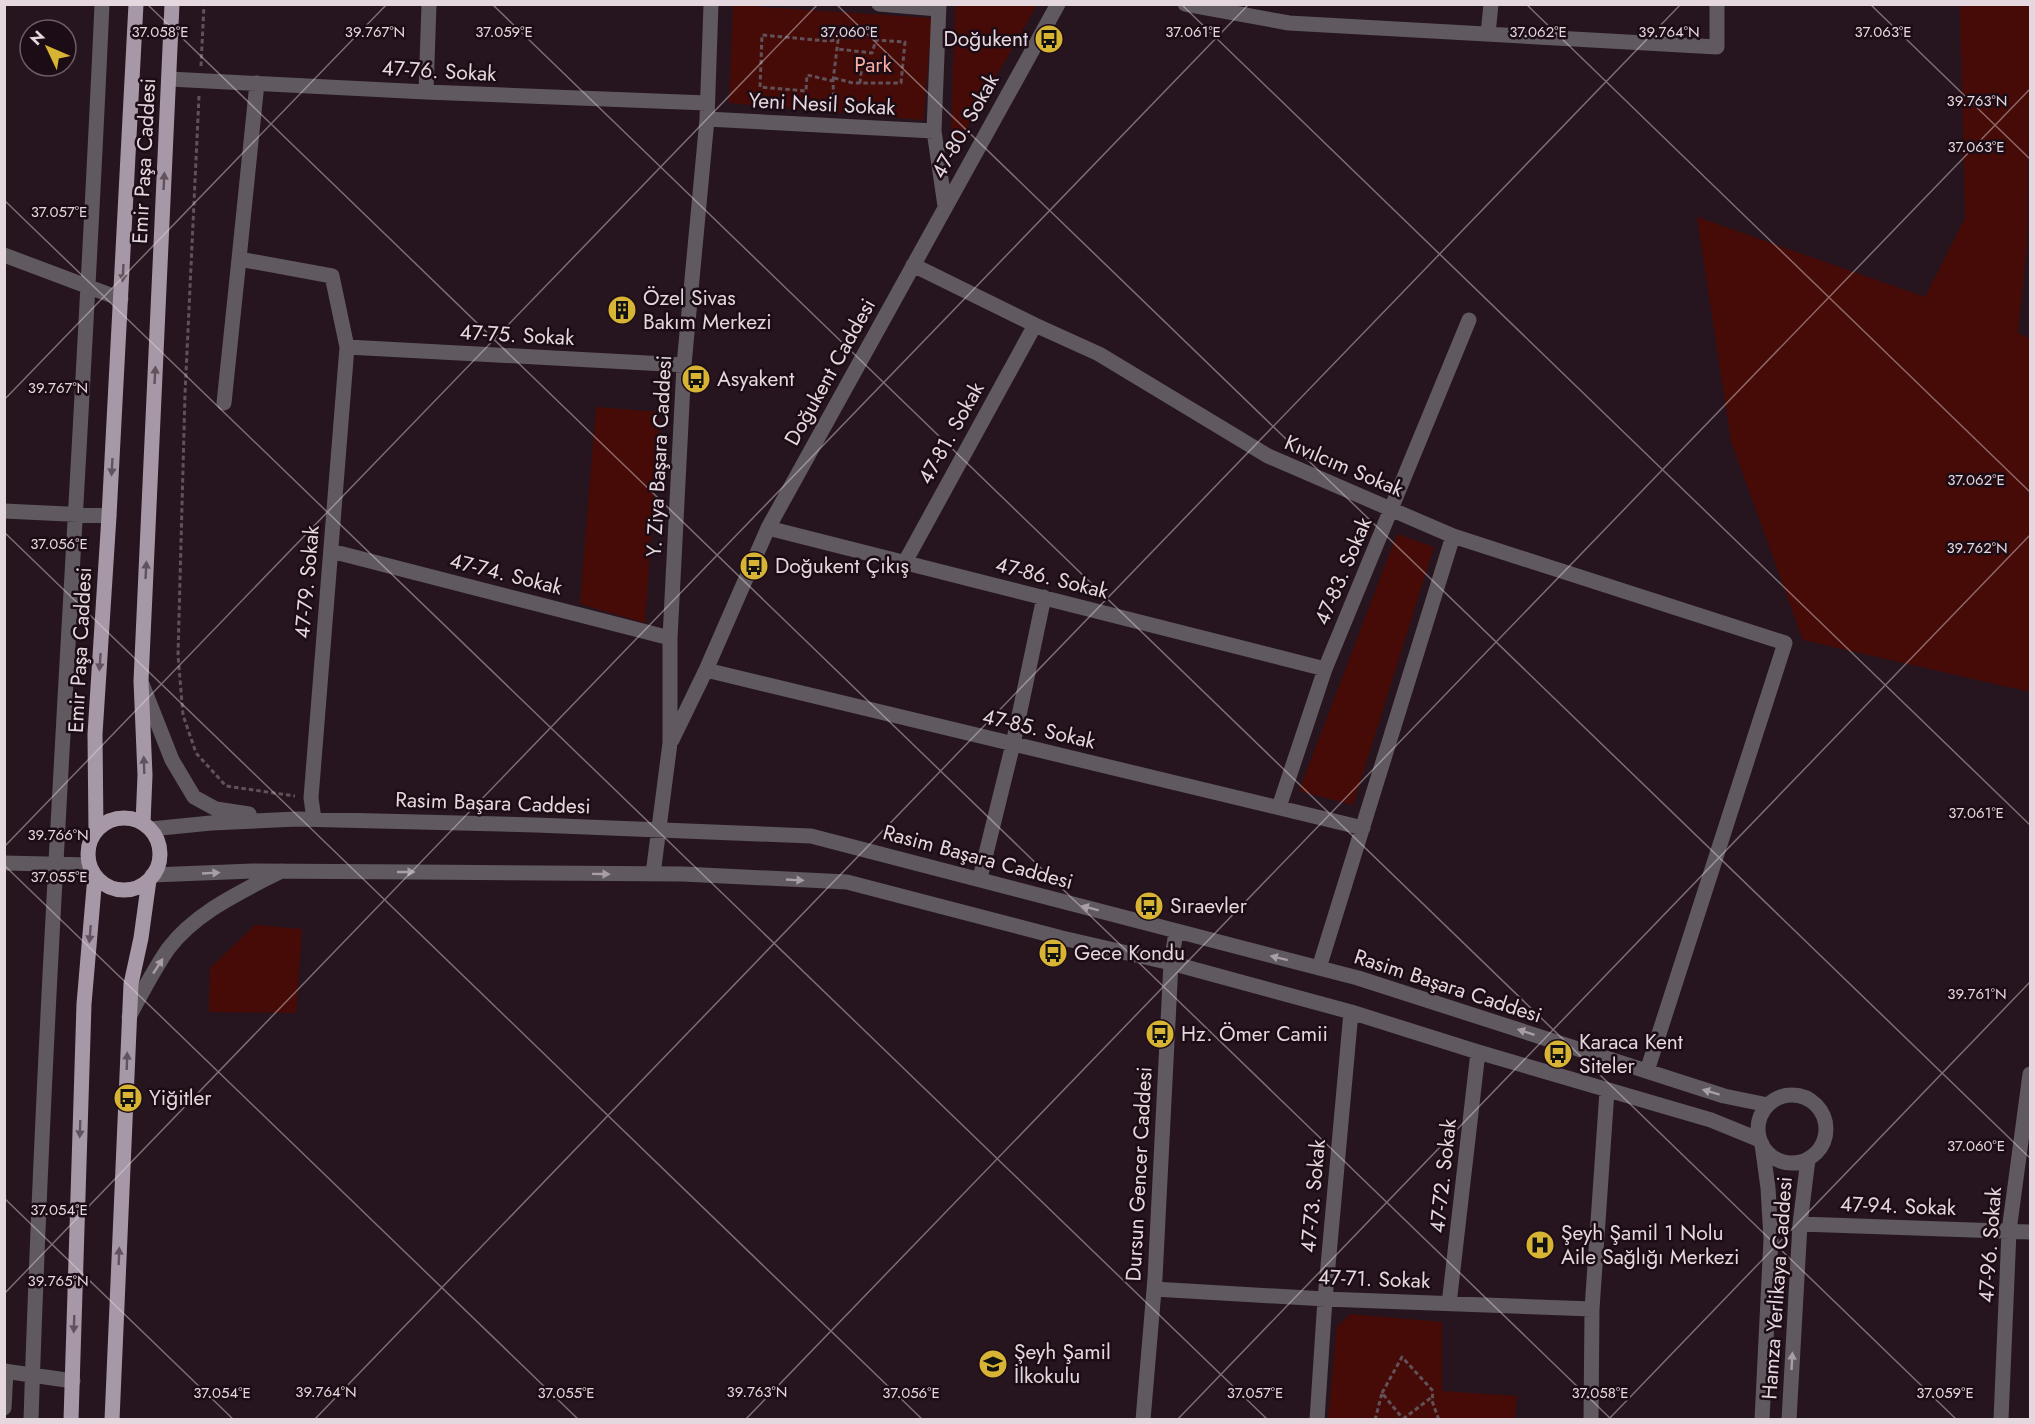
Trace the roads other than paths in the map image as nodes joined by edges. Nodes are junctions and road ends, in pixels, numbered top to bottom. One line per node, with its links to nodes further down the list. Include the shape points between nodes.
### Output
1 (102, 4): 23 (street)
2 (136, 4): 24 (main road, Emir Paşa Caddesi, one-way to 24)
3 (172, 4): 13 (main road, Emir Paşa Caddesi)
4 (429, 4): 15 (street)
5 (711, 4): 16 (street, Y. Ziya Başara Caddesi)
6 (879, 4): 11 (street)
7 (1058, 4): 19 (street, 47-80. Sokak)
8 (1185, 4): 12 (street, via 1289,23)
9 (1491, 4): 12 (street)
10 (1717, 4): 12 (street, via 1717,46)
11 (938, 7): 18 (street)
12 (1488, 34)
13 (169, 79): 14 (street, 47-76. Sokak); 42 (main road, Emir Paşa Caddesi, one-way to 13)
14 (256, 83): 15 (street, 47-76. Sokak); 21 (street)
15 (426, 92): 16 (street, 47-76. Sokak)
16 (707, 103): 17 (street, Y. Ziya Başara Caddesi)
17 (707, 119): 18 (street, Yeni Nesil Sokak); 28 (street, Y. Ziya Başara Caddesi)
18 (934, 131): 19 (street)
19 (945, 206): 22 (street, Doğukent Caddesi)
20 (4, 255): 23 (street)
21 (239, 259): 27 (street, 47-79. Sokak, via 332,276); 29 (street)
22 (913, 265): 26 (street, Kıvılcım Sokak); 34 (street, Doğukent Caddesi)
23 (90, 286): 24 (street); 32 (street)
24 (121, 299): 33 (main road, Emir Paşa Caddesi, one-way to 33)
25 (1469, 320): 30 (street, 47-83. Sokak)
26 (1035, 325): 30 (street, Kıvılcım Sokak, via 1099,354 1268,456); 37 (street, 47-81. Sokak)
27 (347, 347): 28 (street, 47-75. Sokak); 36 (street, 47-79. Sokak)
28 (684, 365): 39 (street, Y. Ziya Başara Caddesi)
29 (224, 403)
30 (1392, 509): 35 (street, Kıvılcım Sokak); 40 (street, 47-83. Sokak)
31 (4, 511): 32 (street)
32 (75, 515): 33 (street); 53 (street)
33 (109, 516): 51 (main road, Emir Paşa Caddesi, one-way to 51, via 95,734)
34 (768, 528): 37 (street, 47-86. Sokak); 41 (street, Doğukent Caddesi)
35 (1453, 536): 49 (street); 65 (street, Kıvılcım Sokak, via 1785,643)
36 (331, 551): 39 (street, 47-74. Sokak); 47 (street, 47-79. Sokak, via 311,798)
37 (905, 562): 38 (street, 47-86. Sokak)
38 (1044, 597): 40 (street, 47-86. Sokak); 44 (street)
39 (670, 638): 43 (street, Y. Ziya Başara Caddesi)
40 (1325, 669): 45 (street, 47-83. Sokak)
41 (706, 670): 43 (street, Doğukent Caddesi); 44 (street, 47-85. Sokak)
42 (141, 681): 46 (street, via 172,760 194,797 216,809); 48 (main road, Emir Paşa Caddesi, one-way to 42)
43 (670, 743): 50 (street, Y. Ziya Başara Caddesi)
44 (1013, 744): 45 (street, 47-85. Sokak); 58 (street)
45 (1279, 807): 49 (street, 47-85. Sokak)
46 (297, 819): 47 (street, Rasim Başara Caddesi); 48 (street, Rasim Başara Caddesi)
47 (314, 819): 50 (street, Rasim Başara Caddesi)
48 (147, 826): 51 (main road, via 127,818 116,819); 57 (main road, via 159,847 159,858)
49 (1363, 828): 61 (street)
50 (659, 830): 56 (street, Y. Ziya Başara Caddesi); 58 (street, Rasim Başara Caddesi, via 811,836)
51 (96, 831): 54 (main road, via 89,846)
52 (4, 863): 53 (street)
53 (54, 865): 54 (street); 79 (street)
54 (92, 870): 57 (main road, via 103,884 114,889 139,887); 80 (main road, one-way to 80, via 84,1004)
55 (281, 871): 56 (street, one-way to 56); 57 (street, one-way to 55); 63 (street, one-way to 55, via 170,947 199,918)
56 (653, 874): 60 (street, one-way to 60, via 847,882)
57 (150, 878): 63 (main road)
58 (980, 878): 59 (street, Rasim Başara Caddesi, one-way to 58)
59 (1176, 932): 60 (street, Dursun Gencer Caddesi); 61 (street, Rasim Başara Caddesi, one-way to 59)
60 (1170, 963): 62 (street); 74 (street, Dursun Gencer Caddesi)
61 (1319, 968): 65 (street, Rasim Başara Caddesi, one-way to 61)
62 (1351, 1012): 64 (street); 75 (street, 47-73. Sokak)
63 (129, 1017): 84 (main road, one-way to 63)
64 (1478, 1052): 67 (street); 76 (street, 47-72. Sokak)
65 (1647, 1071): 68 (street, Rasim Başara Caddesi, one-way to 65, via 1724,1096)
66 (2031, 1074): 72 (street, 47-96. Sokak)
67 (1607, 1091): 69 (street, via 1711,1120); 77 (street)
68 (1768, 1105): 69 (street, via 1759,1124); 70 (street, via 1795,1095 1819,1108 1826,1135 1819,1150)
69 (1761, 1142): 70 (street, via 1774,1158 1784,1162); 88 (street, Hamza Yerlikaya Caddesi, via 1771,1239)
70 (1808, 1159): 71 (street, Hamza Yerlikaya Caddesi)
71 (1800, 1224): 72 (street, 47-94. Sokak); 89 (street, Hamza Yerlikaya Caddesi, one-way to 71)
72 (2009, 1231): 73 (street, 47-94. Sokak); 90 (street, 47-96. Sokak)
73 (2031, 1232)
74 (1154, 1289): 75 (street, 47-71. Sokak); 85 (street, Dursun Gencer Caddesi)
75 (1325, 1299): 76 (street, 47-71. Sokak); 86 (street, 47-73. Sokak)
76 (1449, 1304): 77 (street, 47-71. Sokak)
77 (1592, 1309): 87 (street)
78 (5, 1371): 79 (street); 81 (street)
79 (32, 1375): 80 (street); 82 (street)
80 (73, 1381): 83 (main road)
81 (4, 1408)
82 (31, 1419)
83 (71, 1419)
84 (112, 1419)
85 (1143, 1419)
86 (1317, 1419)
87 (1591, 1419)
88 (1762, 1419)
89 (1789, 1419)
90 (2001, 1419)

